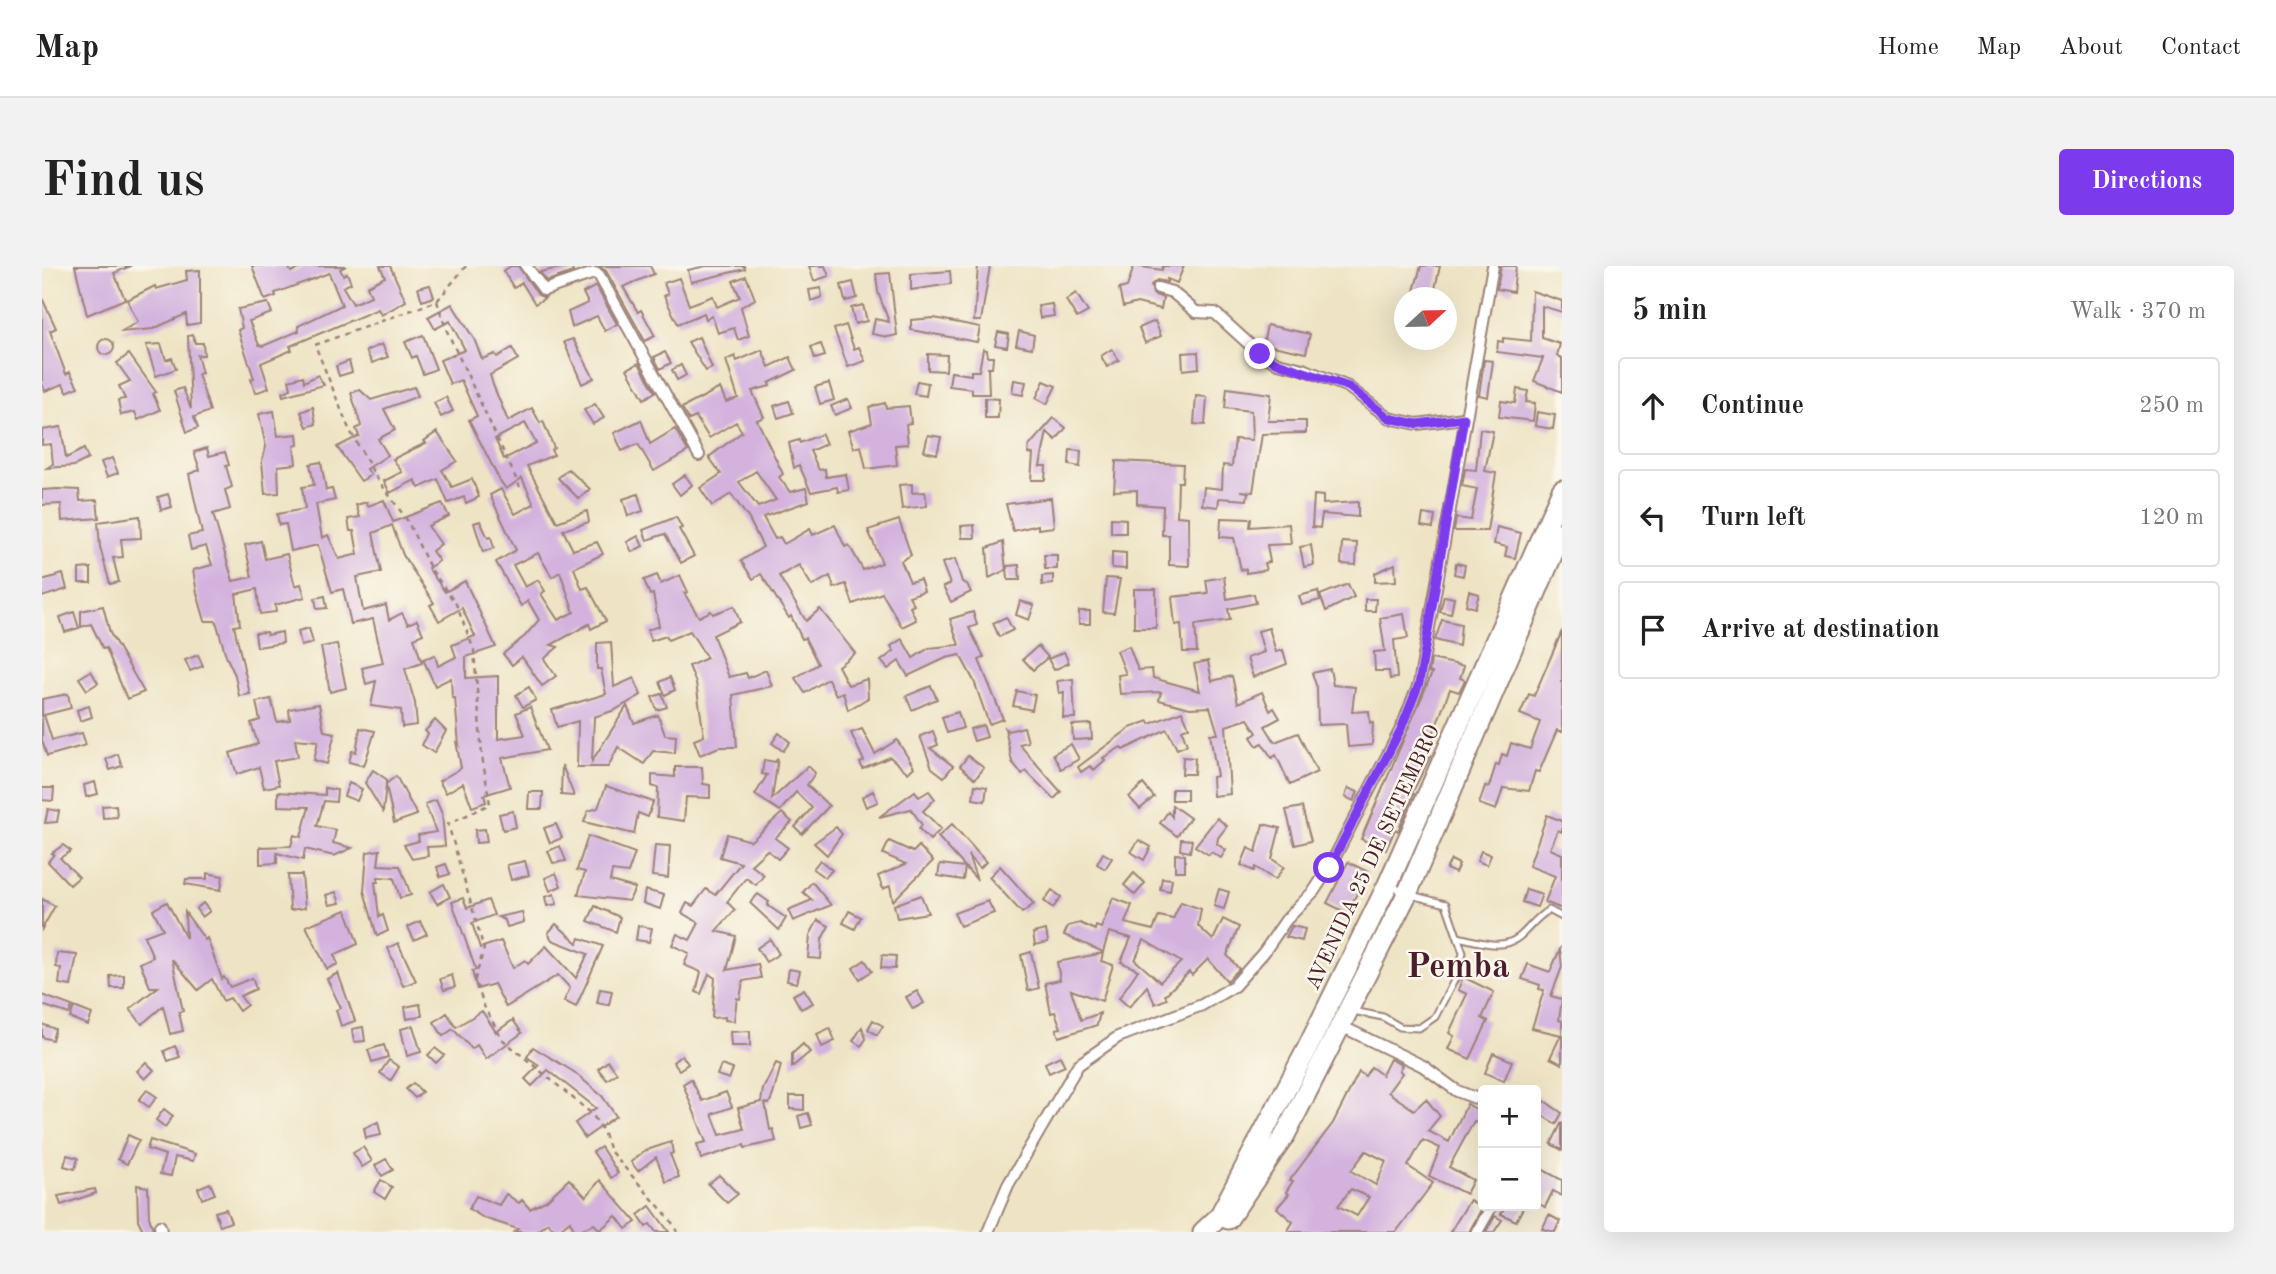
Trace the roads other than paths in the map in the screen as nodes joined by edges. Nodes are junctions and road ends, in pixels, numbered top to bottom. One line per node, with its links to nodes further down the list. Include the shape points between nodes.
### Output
1 (526, 266): 5 (street, via 544,290 599,275)
2 (1493, 266): 4 (street)
3 (1158, 288): 4 (street, via 1172,292 1196,312 1215,313 1260,354 1349,387 1389,418 1417,424)
4 (1464, 418): 15 (street, via 1419,684 1401,729 1329,868 1234,986 1202,1005 1118,1037 1078,1065 1008,1185)
5 (699, 455)
6 (1562, 490): 8 (highway, AVENIDA 25 DE SETEMBRO)
7 (1562, 532): 9 (highway, AVENIDA 25 DE SETEMBRO)
8 (1388, 884): 9 (lane); 16 (highway, AVENIDA 25 DE SETEMBRO, via 1219,1217)
9 (1407, 894): 11 (lane, via 1446,904); 12 (highway, AVENIDA 25 DE SETEMBRO)
10 (1562, 916): 11 (lane, via 1549,910 1517,939 1500,946)
11 (1458, 937): 12 (lane, via 1463,953 1458,973 1435,1017 1419,1028 1400,1027 1384,1017)
12 (1343, 1018): 13 (street, via 1457,1091); 17 (highway, AVENIDA 25 DE SETEMBRO, via 1285,1135)
13 (1478, 1099)
14 (1489, 1211): 18 (street)
15 (988, 1232)
16 (1203, 1232)
17 (1218, 1232)
18 (1477, 1232)

